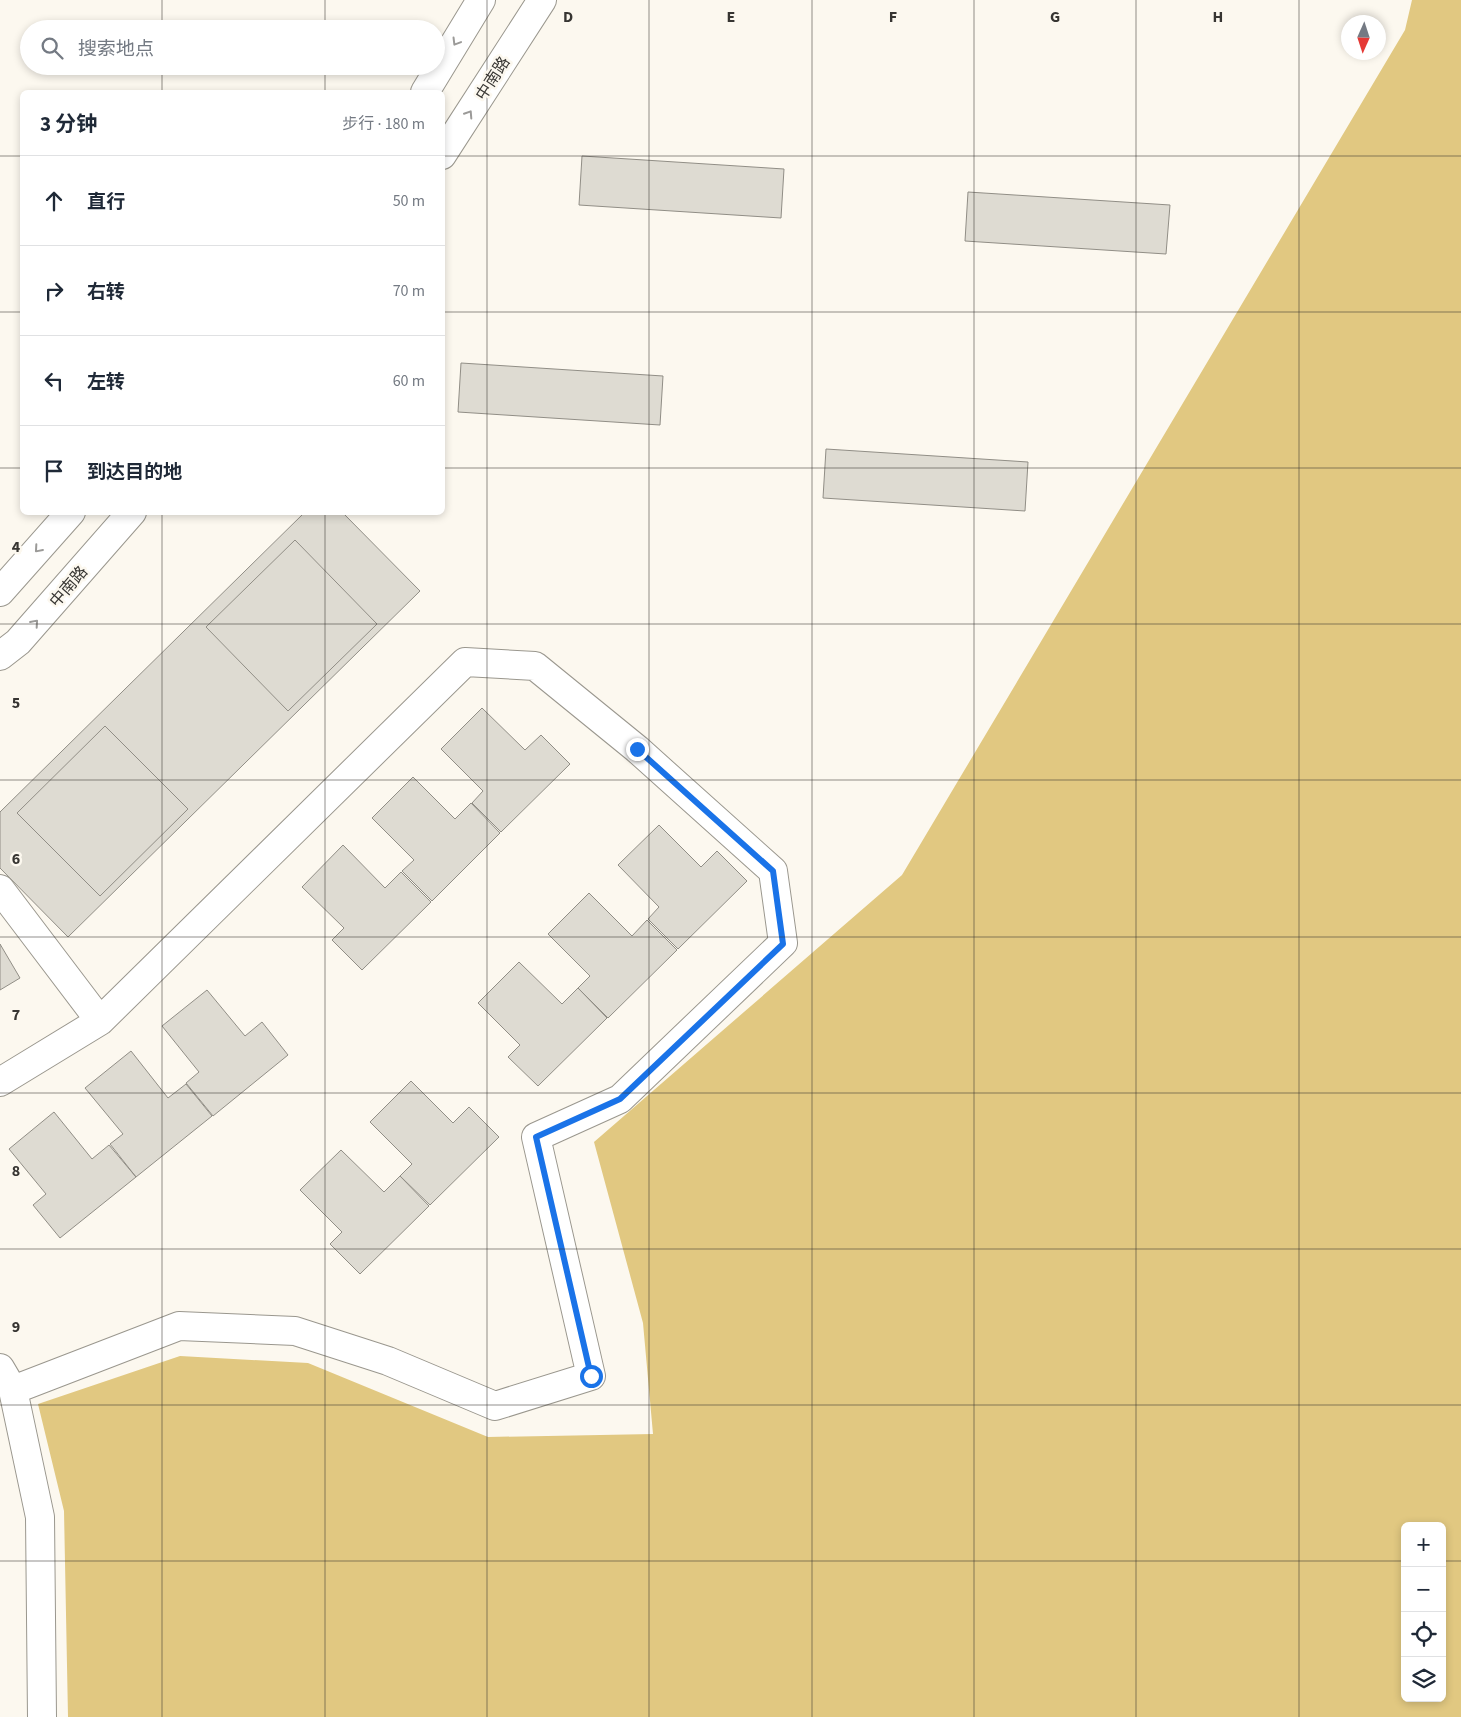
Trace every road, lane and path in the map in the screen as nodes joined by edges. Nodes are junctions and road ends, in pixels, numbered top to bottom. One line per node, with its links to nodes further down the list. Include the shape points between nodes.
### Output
1 (482, 0): 3 (street, one-way to 3)
2 (542, 0): 6 (street, 中南路, one-way to 2)
3 (445, 60)
4 (436, 75): 5 (street, one-way to 5)
5 (426, 90)
6 (445, 150)
7 (68, 515): 9 (street, one-way to 9)
8 (129, 515): 10 (street, 中南路, one-way to 8, via 18,642)
9 (0, 592)
10 (0, 656)
11 (0, 889): 12 (street)
12 (100, 1021): 13 (street); 14 (street, via 465,662 535,666 637,749 773,871 783,944 620,1099 536,1137 591,1376 495,1406 388,1361 295,1331 179,1326)
13 (0, 1082)
14 (6, 1379): 15 (street, via 40,1518)
15 (42, 1717)

